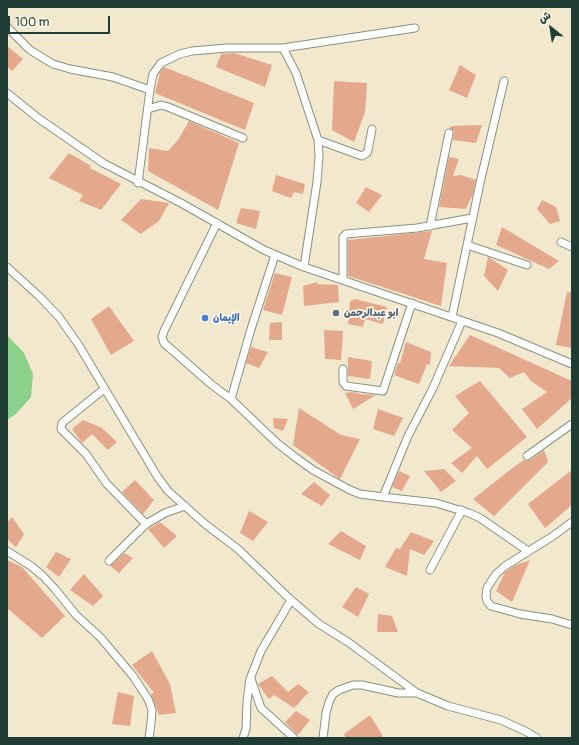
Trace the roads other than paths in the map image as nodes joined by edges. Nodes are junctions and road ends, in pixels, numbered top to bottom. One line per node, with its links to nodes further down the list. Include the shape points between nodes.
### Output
1 (7, 28): 5 (street, via 30,50 53,64 113,77)
2 (415, 28): 3 (street)
3 (283, 48): 5 (street, via 227,48 180,54 161,63 153,74); 11 (street, via 296,73)
4 (504, 81): 13 (street)
5 (150, 90): 7 (street)
6 (7, 92): 12 (street, via 81,149)
7 (148, 109): 10 (street, via 161,105 168,107); 12 (street)
8 (372, 129): 11 (street, via 368,150 362,156)
9 (448, 133): 15 (street)
10 (243, 138)
11 (318, 140): 21 (street, via 317,182)
12 (138, 182): 14 (street)
13 (472, 218): 15 (street); 17 (street)
14 (217, 223): 19 (street); 30 (street, via 162,337 166,344)
15 (430, 226): 23 (street, via 346,234 343,237)
16 (561, 242): 18 (street)
17 (467, 245): 20 (street); 25 (street)
18 (572, 247)
19 (275, 255): 21 (street); 30 (street)
20 (527, 265)
21 (304, 267): 23 (street)
22 (7, 268): 29 (street, via 40,296 59,317)
23 (343, 279): 24 (street)
24 (412, 303): 25 (street); 28 (street, via 383,391 346,386 343,382)
25 (452, 317): 26 (street)
26 (462, 321): 27 (street); 33 (street, via 433,388 408,436)
27 (572, 364)
28 (343, 369)
29 (104, 389): 34 (street, via 168,491); 37 (street, via 62,423 61,429 86,454 107,484)
30 (231, 399): 33 (street, via 277,443 313,470 360,494)
31 (572, 424): 32 (street)
32 (527, 456)
33 (383, 497): 35 (street, via 436,503)
34 (185, 506): 37 (street, via 165,513); 42 (street, via 238,550)
35 (462, 510): 39 (street, via 480,518); 41 (street)
36 (572, 522): 39 (street)
37 (146, 524): 40 (street)
38 (7, 551): 46 (street, via 43,576 133,676 152,710)
39 (528, 551): 43 (street, via 496,574 487,588 488,601 491,606)
40 (109, 561)
41 (430, 570)
42 (291, 600): 44 (street); 45 (street, via 319,624)
43 (572, 625)
44 (250, 676): 47 (street); 48 (street, via 260,708)
45 (417, 693): 49 (street, via 398,693 362,686 339,690 333,694 329,702); 50 (street, via 448,706 501,720)
46 (149, 738)
47 (243, 738)
48 (294, 738)
49 (323, 738)
50 (537, 738)

